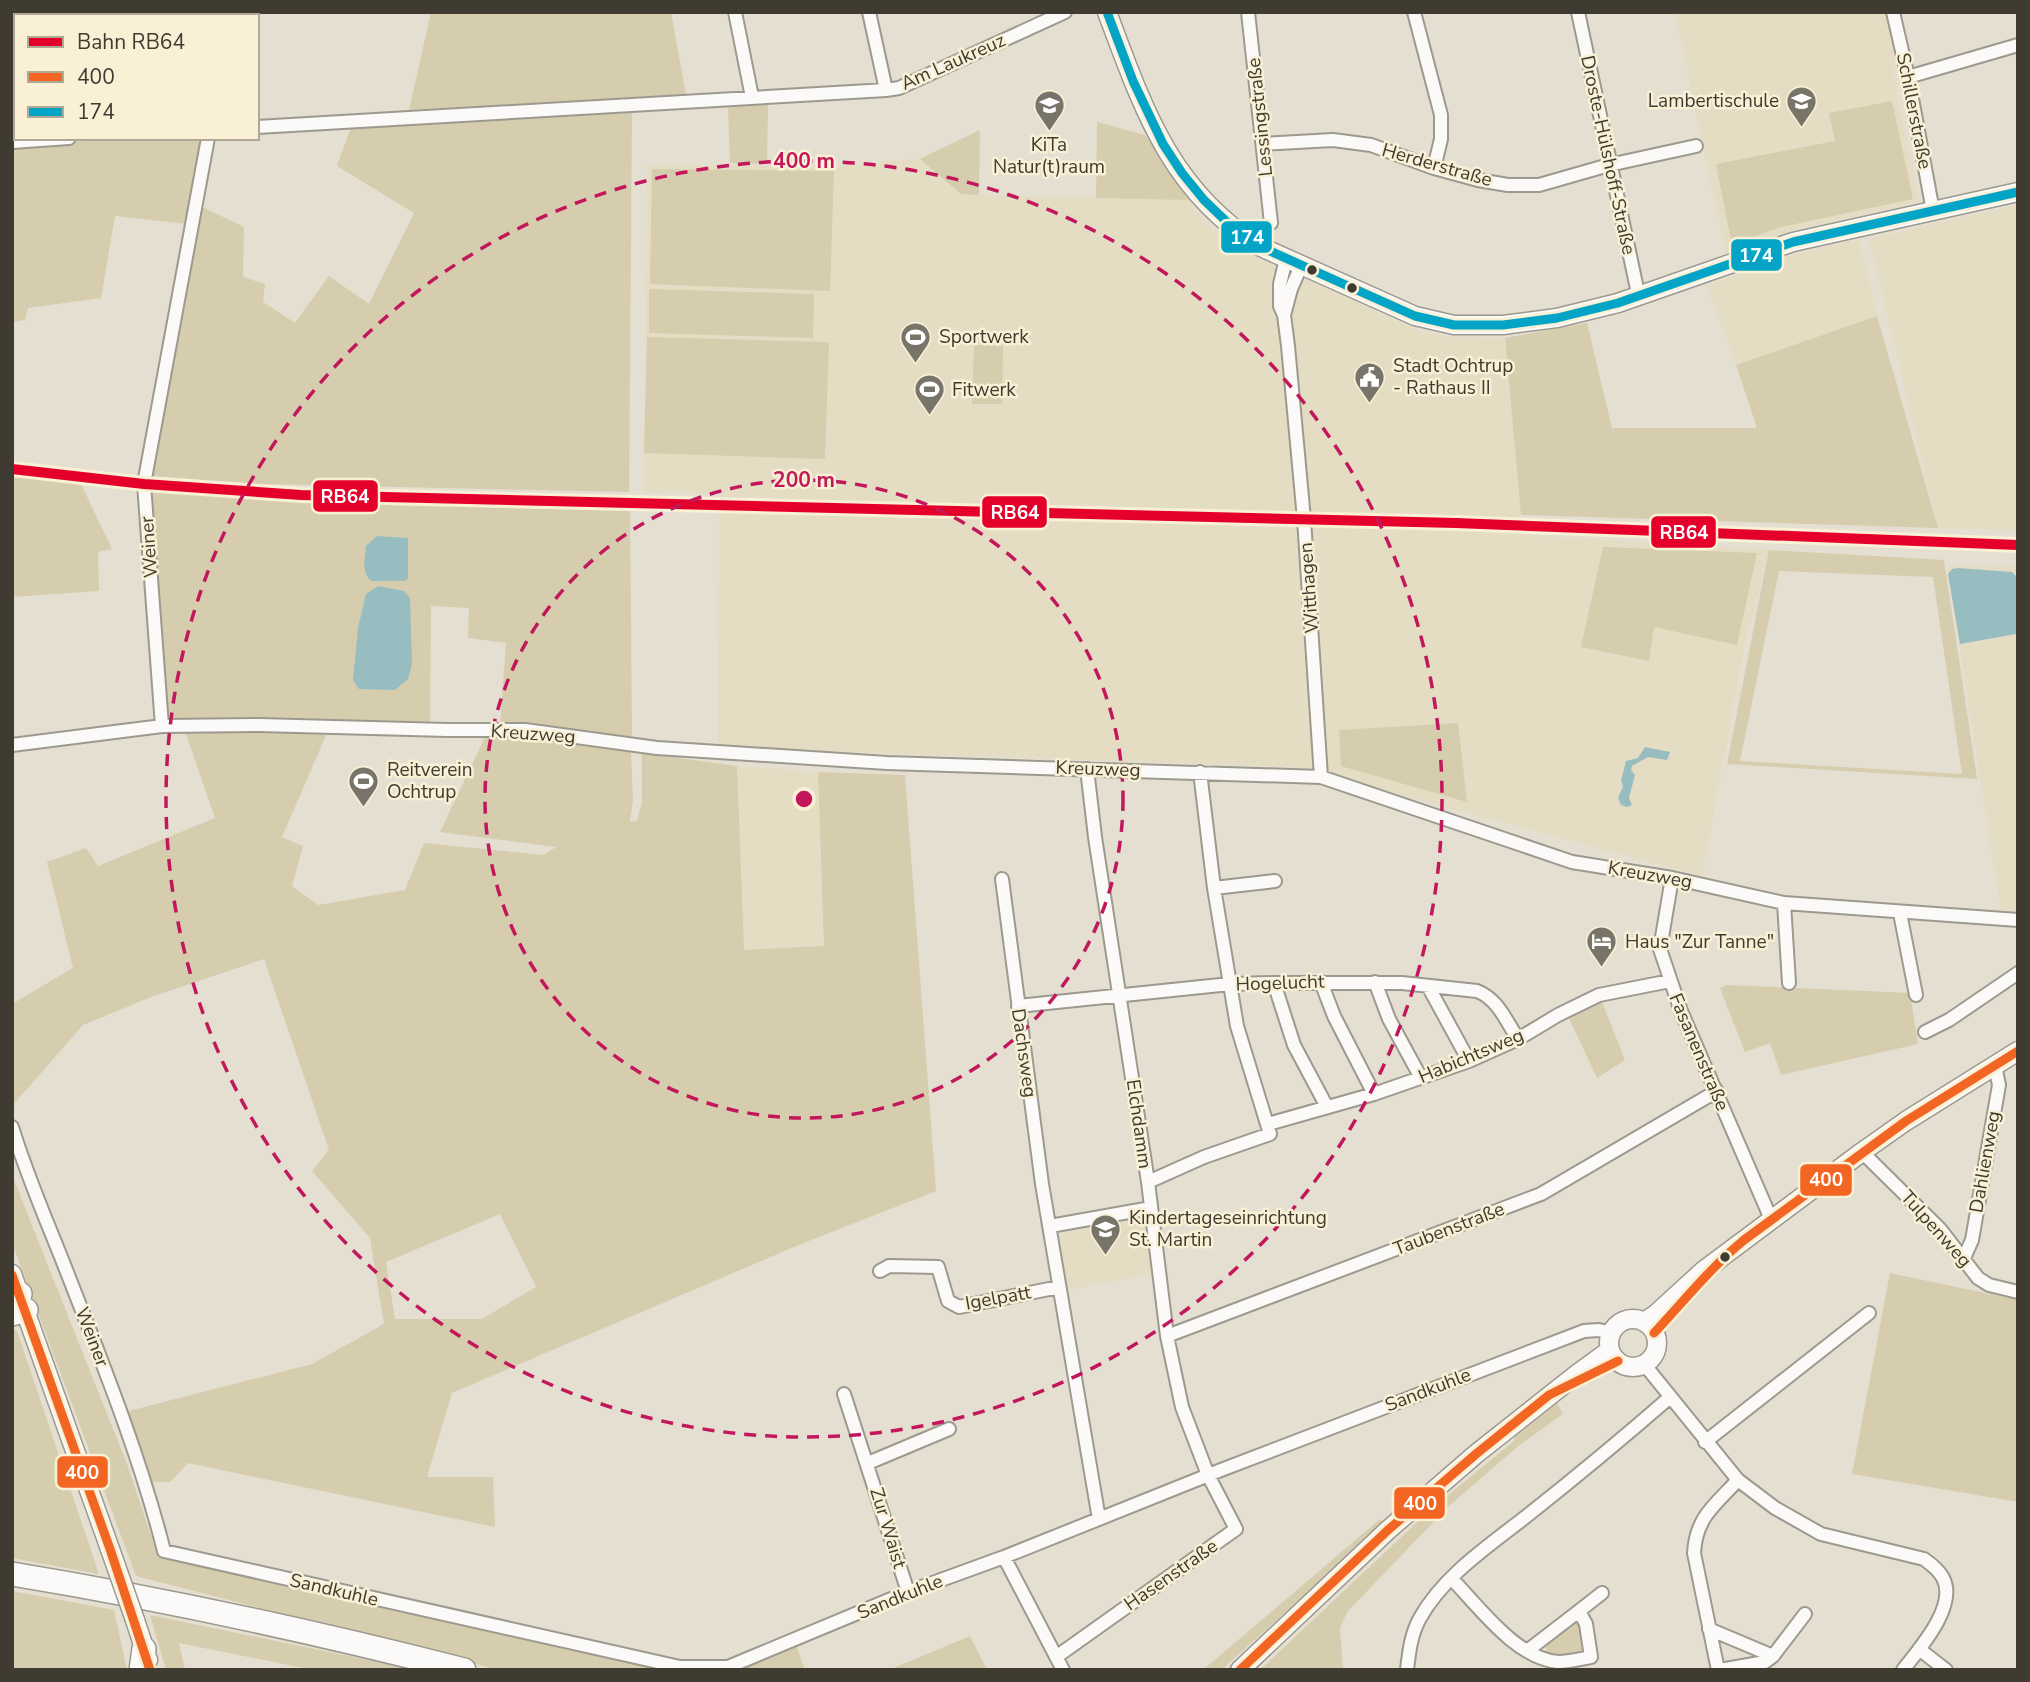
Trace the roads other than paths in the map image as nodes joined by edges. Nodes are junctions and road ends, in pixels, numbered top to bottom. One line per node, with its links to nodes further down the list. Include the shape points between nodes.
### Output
1 (735, 12): 12 (street)
2 (869, 12): 11 (street)
3 (1065, 12): 11 (street, Am Laukreuz)
4 (1107, 12): 24 (main road, via 1151,122 1188,184 1244,236)
5 (1248, 12): 17 (street, Lessingstraße)
6 (1414, 12): 20 (street, via 1441,116)
7 (1578, 12): 19 (street, Droste-Hülshoff-Straße)
8 (1893, 12): 10 (street, Schillerstraße)
9 (2018, 45): 10 (street)
10 (1908, 77): 22 (street, Schillerstraße)
11 (886, 90): 12 (street, Am Laukreuz)
12 (752, 97): 13 (street, Am Laukreuz)
13 (259, 127)
14 (40, 140): 16 (street)
15 (208, 140): 26 (street, Weiner, via 144,484)
16 (12, 142)
17 (1263, 144): 20 (street, Herderstraße, via 1333,140 1370,145); 23 (street, Lessingstraße)
18 (1696, 146): 19 (street, Herderstraße)
19 (1609, 165): 20 (street, Herderstraße, via 1539,185 1478,180); 25 (street, Droste-Hülshoff-Straße)
20 (1434, 168)
21 (2018, 192): 22 (main road)
22 (1933, 211): 25 (main road, via 1793,242)
23 (1271, 223)
24 (1294, 262): 25 (main road, via 1403,312 1463,326 1531,322); 30 (street, Witthagen, via 1284,315 1306,545)
25 (1639, 298)
26 (162, 726): 27 (street); 28 (street, Kreuzweg, via 525,730 689,750 887,763)
27 (12, 745)
28 (1087, 769): 29 (street, Kreuzweg); 47 (street, Elchdamm)
29 (1200, 772): 30 (street, Kreuzweg); 34 (street)
30 (1321, 778): 31 (street, Kreuzweg, via 1572,862)
31 (1672, 878): 35 (street, Kreuzweg); 39 (street, Fasanenstraße, via 1660,949)
32 (1002, 879): 48 (street, Dachsweg)
33 (1275, 881): 34 (street)
34 (1214, 888): 44 (street)
35 (1784, 904): 36 (street, Kreuzweg); 43 (street)
36 (1900, 913): 37 (street, Kreuzweg); 46 (street)
37 (2018, 920)
38 (2018, 973): 49 (street)
39 (1670, 981): 50 (street, Habichtsweg, via 1599,995); 55 (street, Fasanenstraße)
40 (1321, 982): 41 (street, Hogelucht); 42 (street, Hogelucht); 56 (street)
41 (1375, 982): 45 (street, Hogelucht); 54 (street)
42 (1274, 983): 44 (street, Hogelucht); 57 (street, via 1294,1045)
43 (1789, 983)
44 (1230, 984): 47 (street, Hogelucht); 58 (street, via 1246,1062)
45 (1428, 986): 50 (street, Hogelucht, via 1486,995); 52 (street)
46 (1916, 995)
47 (1120, 996): 48 (street, Hogelucht); 61 (street, Elchdamm)
48 (1018, 1006): 64 (street, Dachsweg)
49 (1925, 1032)
50 (1518, 1040): 52 (street, Habichtsweg)
51 (2018, 1051): 53 (main road)
52 (1469, 1061): 54 (street, Habichtsweg)
53 (1994, 1066): 60 (main road); 65 (street, Dahlienweg, via 1999,1084 1972,1240)
54 (1421, 1078): 56 (street, Habichtsweg)
55 (1717, 1091): 63 (street, Fasanenstraße); 72 (street, Taubenstraße, via 1541,1194)
56 (1374, 1094): 57 (street, Habichtsweg)
57 (1327, 1107): 58 (street, Habichtsweg)
58 (1268, 1124): 61 (street, via 1270,1133)
59 (12, 1127): 83 (street, Weiner, via 141,1469)
60 (1862, 1152): 63 (main road); 65 (street, Tulpenweg)
61 (1148, 1182): 62 (street, Elchdamm)
62 (1151, 1208): 64 (street); 72 (street, Elchdamm)
63 (1771, 1219): 71 (main road)
64 (1050, 1226): 67 (street, Dachsweg)
65 (1964, 1258): 68 (street, Tulpenweg, via 1989,1285)
66 (880, 1271): 67 (street, Igelpatt, via 890,1266 938,1267 948,1301 959,1307)
67 (1059, 1287): 82 (street, Dachsweg)
68 (2018, 1292)
69 (16, 1298): 96 (main road, bridge, via 110,1549)
70 (1868, 1313): 78 (street)
71 (1649, 1327): 73 (main road, via 1636,1320 1622,1322); 74 (main road, via 1656,1349)
72 (1167, 1336): 80 (street, Elchdamm, via 1182,1407)
73 (1614, 1348): 74 (main road, via 1631,1367); 80 (street, Sandkuhle, via 1599,1329 1584,1331); 99 (main road, via 1476,1454)
74 (1644, 1364): 76 (street)
75 (844, 1394): 79 (street, Zur Waist)
76 (1669, 1398): 78 (street); 86 (street)
77 (949, 1429): 79 (street, Zur Waist)
78 (1705, 1442): 81 (street)
79 (867, 1463): 87 (street, Zur Waist)
80 (1208, 1475): 82 (street, Sandkuhle); 95 (street, Hasenstraße, via 1236,1529)
81 (1738, 1480): 91 (street, via 1698,1525 1695,1538); 92 (street, via 1821,1534 1924,1559 1936,1568 1947,1591 1945,1607)
82 (1100, 1519): 84 (street, Sandkuhle)
83 (164, 1550): 87 (street, Sandkuhle, via 680,1667 728,1667)
84 (1004, 1557): 87 (street, Sandkuhle); 95 (street)
85 (16, 1576): 97 (highway, via 288,1627)
86 (1452, 1579): 93 (street); 100 (street, via 1419,1619)
87 (908, 1592)
88 (1602, 1593): 89 (street)
89 (1579, 1611): 93 (street); 93 (street, via 1591,1657 1557,1662)
90 (1805, 1614): 94 (street)
91 (1709, 1629): 94 (street); 101 (street)
92 (1919, 1649): 102 (street); 103 (street)
93 (1527, 1651)
94 (1773, 1656): 101 (street, via 1765,1662)
95 (1056, 1657): 98 (street)
96 (145, 1663)
97 (464, 1670)
98 (1063, 1670)
99 (1240, 1670)
100 (1408, 1670)
101 (1719, 1670)
102 (1903, 1670)
103 (1946, 1670)

